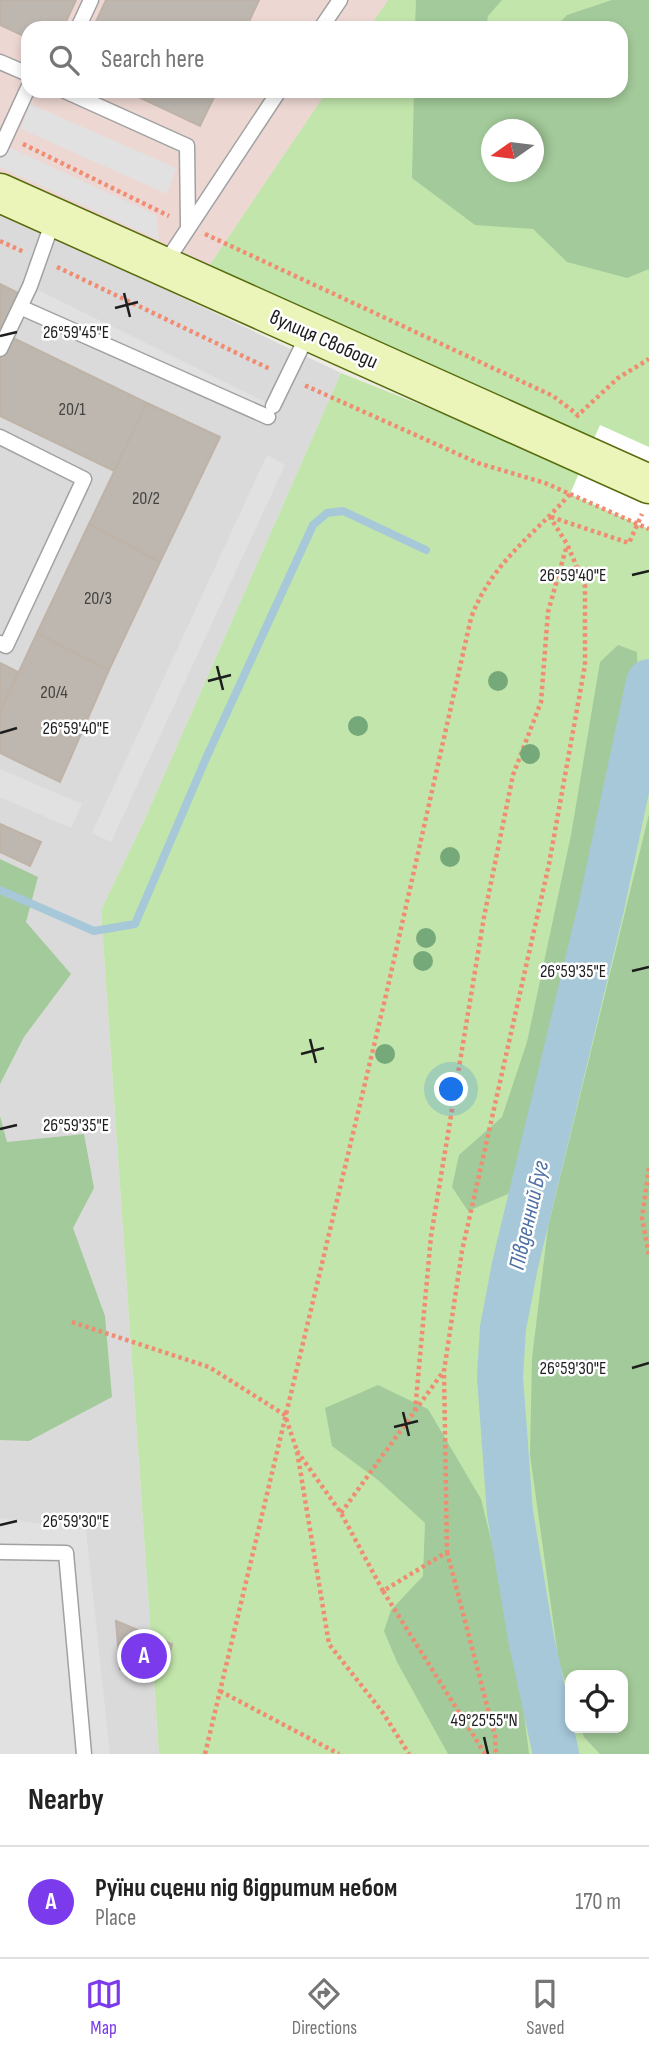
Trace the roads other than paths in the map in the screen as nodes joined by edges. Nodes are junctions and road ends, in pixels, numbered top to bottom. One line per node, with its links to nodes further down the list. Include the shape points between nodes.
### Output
1 (91, 0): 3 (lane)
2 (340, 0): 4 (lane)
3 (81, 21)
4 (326, 21)
5 (0, 62): 6 (lane)
6 (21, 71)
7 (23, 98): 10 (lane)
8 (81, 98): 13 (lane, via 187,146)
9 (274, 98): 13 (lane)
10 (3, 143)
11 (0, 192): 12 (main road, вулиця Свободи)
12 (54, 218): 14 (main road, вулиця Свободи); 15 (lane)
13 (188, 226): 14 (lane)
14 (163, 267): 16 (main road, вулиця Свободи)
15 (20, 307): 16 (lane, via 270,411); 17 (lane)
16 (309, 332): 19 (main road, вулиця Свободи, via 546,438 588,438)
17 (0, 349)
18 (0, 437): 20 (lane, via 84,479 6,646)
19 (646, 496)
20 (0, 643)
21 (0, 1552): 22 (lane, via 66,1553)
22 (84, 1754)

